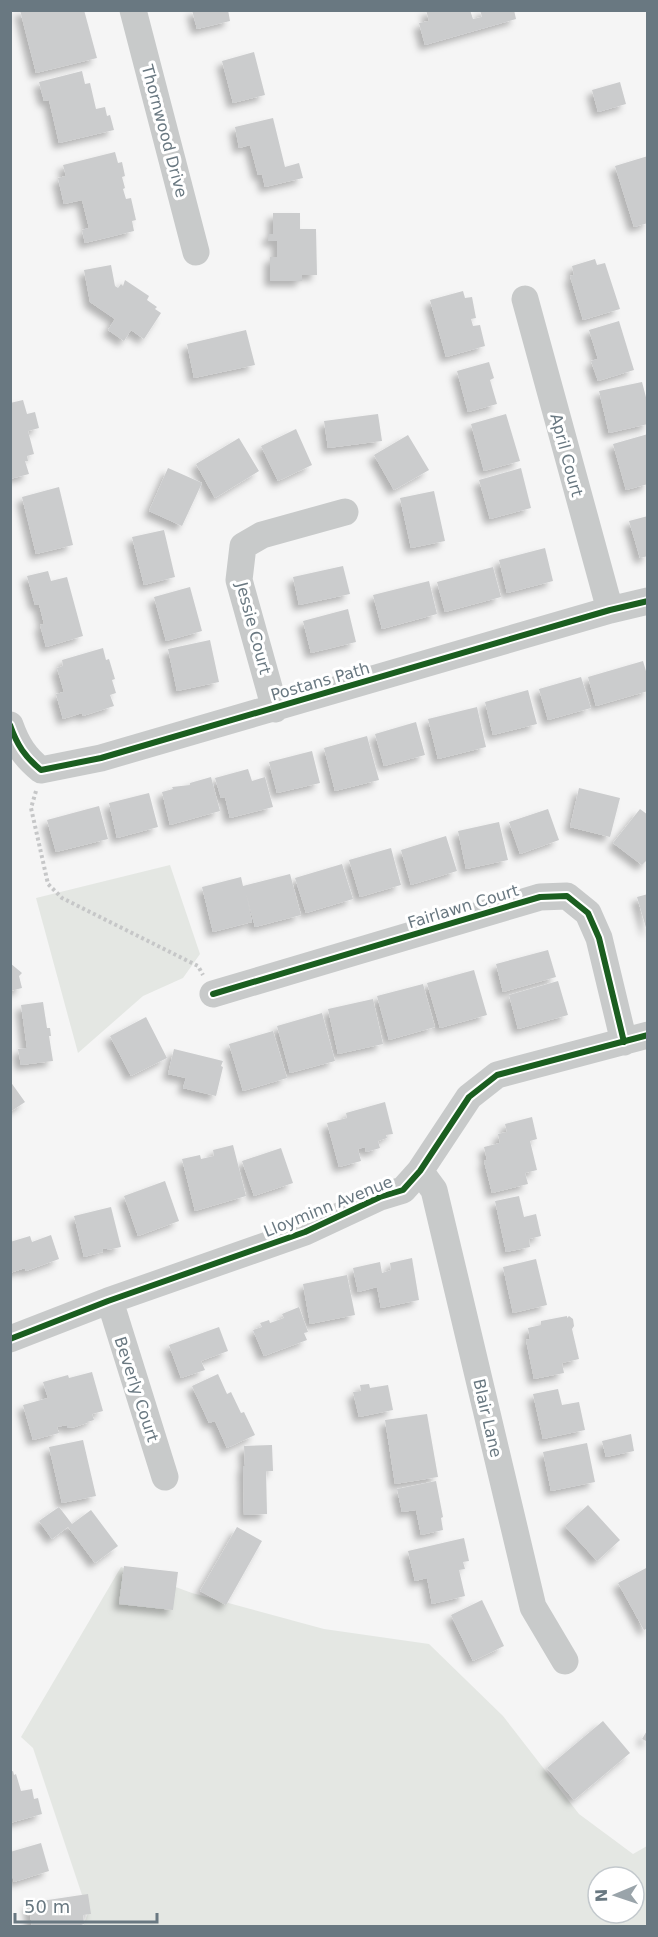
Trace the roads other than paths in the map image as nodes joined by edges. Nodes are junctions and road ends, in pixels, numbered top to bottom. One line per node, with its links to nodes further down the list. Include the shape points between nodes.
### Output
1 (133, 10): 2 (street, Thornwood Drive)
2 (196, 252)
3 (525, 299): 6 (street, April Court)
4 (345, 512): 7 (street, Jessie Court, via 261,535 243,546 239,580)
5 (648, 601): 6 (street, Postans Path)
6 (610, 610): 7 (street, Postans Path)
7 (275, 709): 8 (street, Postans Path, via 101,758 41,770 27,758)
8 (12, 730)
9 (213, 994): 10 (street, Fairlawn Court, via 540,897 567,896 588,913)
10 (636, 1039): 11 (street, Lloyminn Avenue, via 497,1075 470,1097)
11 (420, 1171): 12 (street, Lloyminn Avenue, via 403,1190 305,1232); 15 (street, Blair Lane, via 434,1190 533,1607)
12 (110, 1301): 13 (street, Lloyminn Avenue); 14 (street, Beverly Court)
13 (10, 1339)
14 (165, 1477)
15 (565, 1661)

